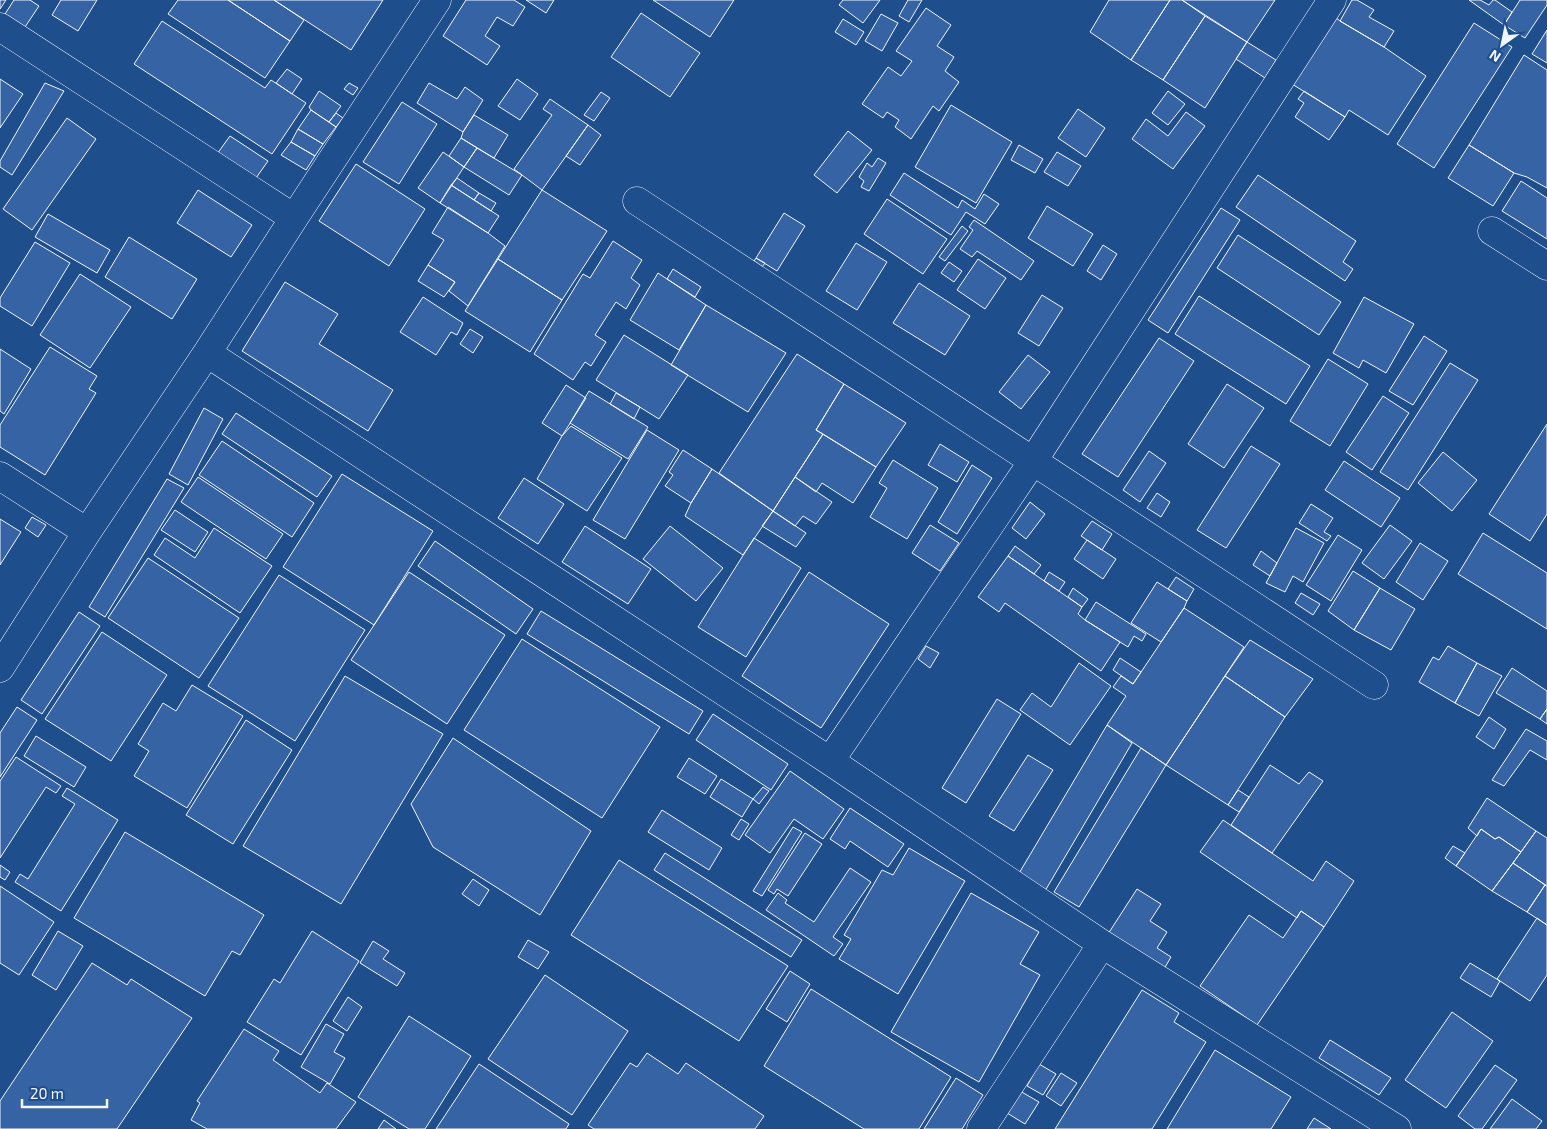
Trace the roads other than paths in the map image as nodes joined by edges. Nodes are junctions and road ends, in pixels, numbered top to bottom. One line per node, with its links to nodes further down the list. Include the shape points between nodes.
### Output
1 (437, 0): 5 (street)
2 (1332, 0): 9 (street)
3 (0, 27): 5 (street)
4 (637, 200): 9 (street)
5 (294, 218): 8 (street)
6 (1492, 232): 7 (street)
7 (1547, 266)
8 (208, 353): 11 (street); 14 (street)
9 (1033, 461): 13 (street); 14 (street)
10 (0, 476): 11 (street)
11 (87, 532): 12 (street)
12 (0, 668)
13 (1374, 685)
14 (830, 760): 15 (street)
15 (1102, 944): 16 (street); 17 (street)
16 (981, 1129)
17 (1397, 1129)

